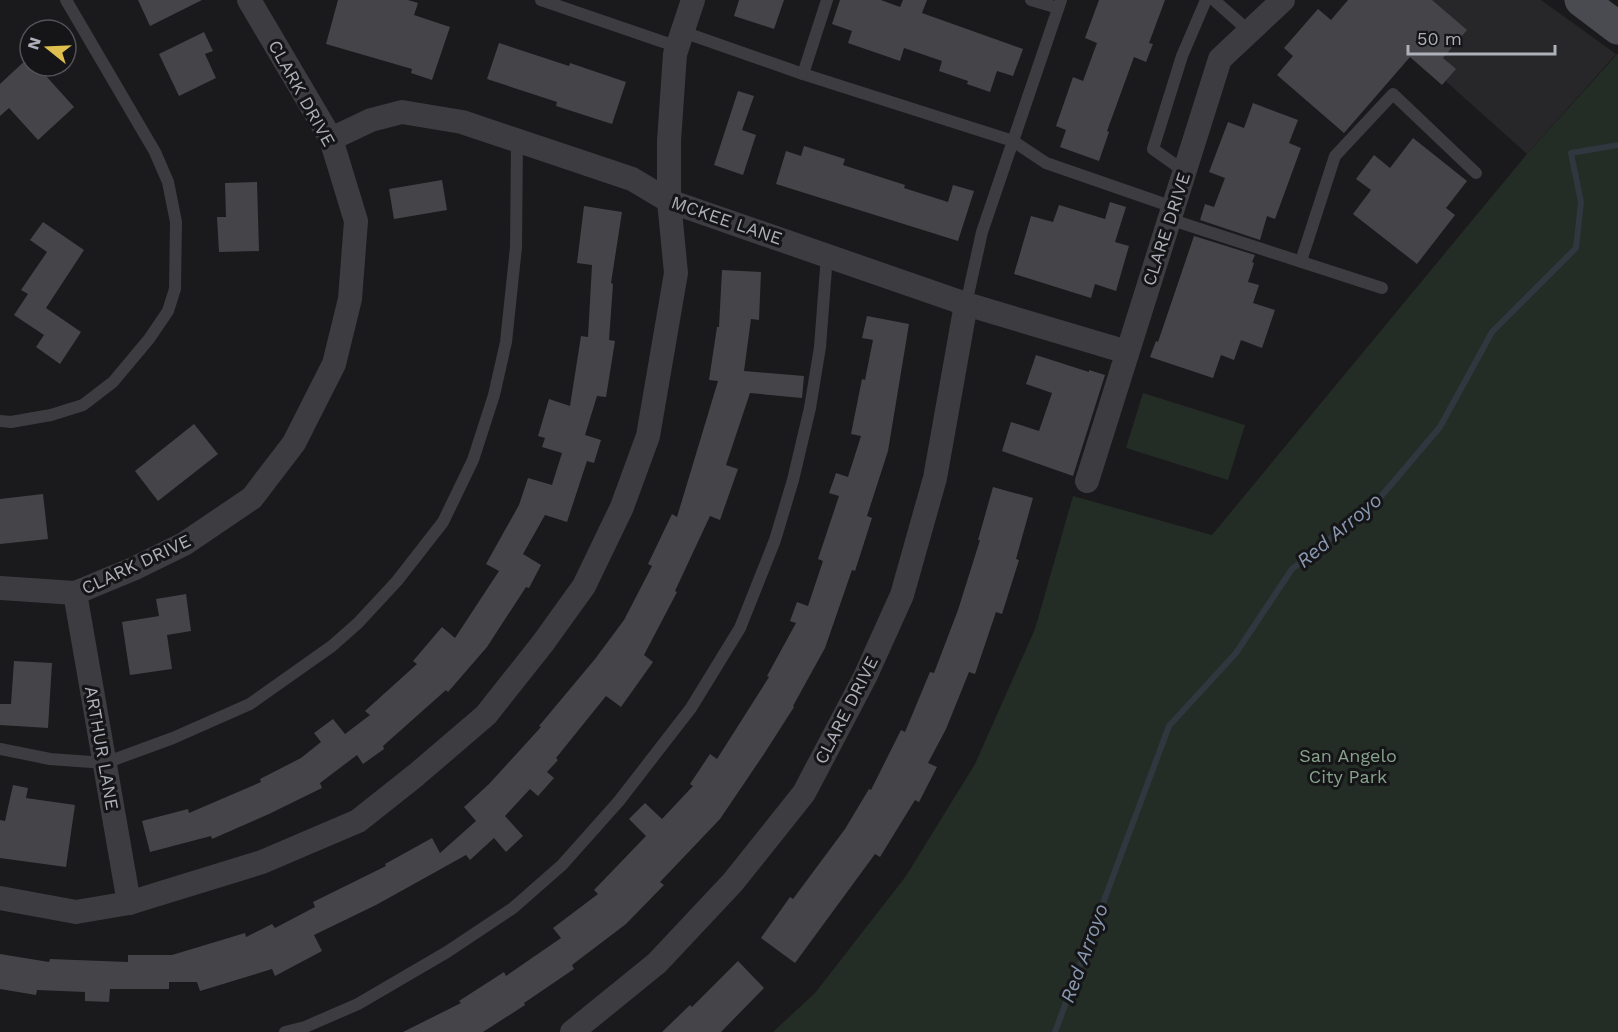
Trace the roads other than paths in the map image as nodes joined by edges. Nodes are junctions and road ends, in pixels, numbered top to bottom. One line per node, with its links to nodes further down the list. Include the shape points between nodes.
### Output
1 (66, 0): 26 (lane, via 155,152 168,182 176,222 175,289 168,311 149,339 113,382 83,405 51,415)
2 (249, 0): 14 (street, CLARK DRIVE)
3 (541, 0): 12 (lane)
4 (693, 0): 12 (street)
5 (827, 0): 13 (lane)
6 (1031, 0): 10 (lane)
7 (1206, 0): 17 (lane, via 1182,56 1153,149)
8 (1214, 0): 11 (lane)
9 (1283, 0): 11 (street, CLARE DRIVE)
10 (1059, 4): 16 (lane)
11 (1250, 32): 17 (street, CLARE DRIVE, via 1220,59)
12 (680, 39): 13 (lane); 19 (street, via 675,54 669,141)
13 (804, 74): 16 (lane)
14 (331, 139): 15 (street, MCKEE LANE, via 371,120 402,112 462,122); 29 (street, CLARK DRIVE, via 356,221 350,299 334,364 294,443 252,498 184,544)
15 (517, 141): 19 (street, MCKEE LANE, via 632,179); 31 (lane, via 516,248 506,342 494,395 472,460 443,522 397,581 332,646 250,704)
16 (1013, 141): 20 (lane, via 1046,163); 24 (lane, via 982,232)
17 (1184, 171): 20 (street, CLARE DRIVE)
18 (1476, 173): 22 (lane, via 1393,94 1335,156)
19 (669, 201): 21 (street, MCKEE LANE); 33 (street, via 676,273 648,436 622,507 584,586 543,643 486,715 358,821 262,862)
20 (1171, 213): 22 (lane); 25 (street, CLARE DRIVE)
21 (827, 255): 24 (street, MCKEE LANE); 34 (lane, via 820,347 810,408 775,540 740,628 691,708 619,801 562,865 513,909 358,1004)
22 (1301, 261): 23 (lane)
23 (1383, 288)
24 (966, 304): 25 (street, MCKEE LANE); 35 (street, CLARE DRIVE, via 935,478 902,596 804,793 734,882 657,963)
25 (1127, 352): 27 (street, CLARE DRIVE)
26 (0, 421)
27 (1087, 481)
28 (0, 588): 29 (street, CLARK DRIVE)
29 (75, 593): 31 (street, ARTHUR LANE)
30 (0, 749): 31 (lane)
31 (105, 764): 33 (street, ARTHUR LANE)
32 (0, 898): 33 (street, via 76,912)
33 (129, 903)
34 (285, 1032)
35 (572, 1032)

